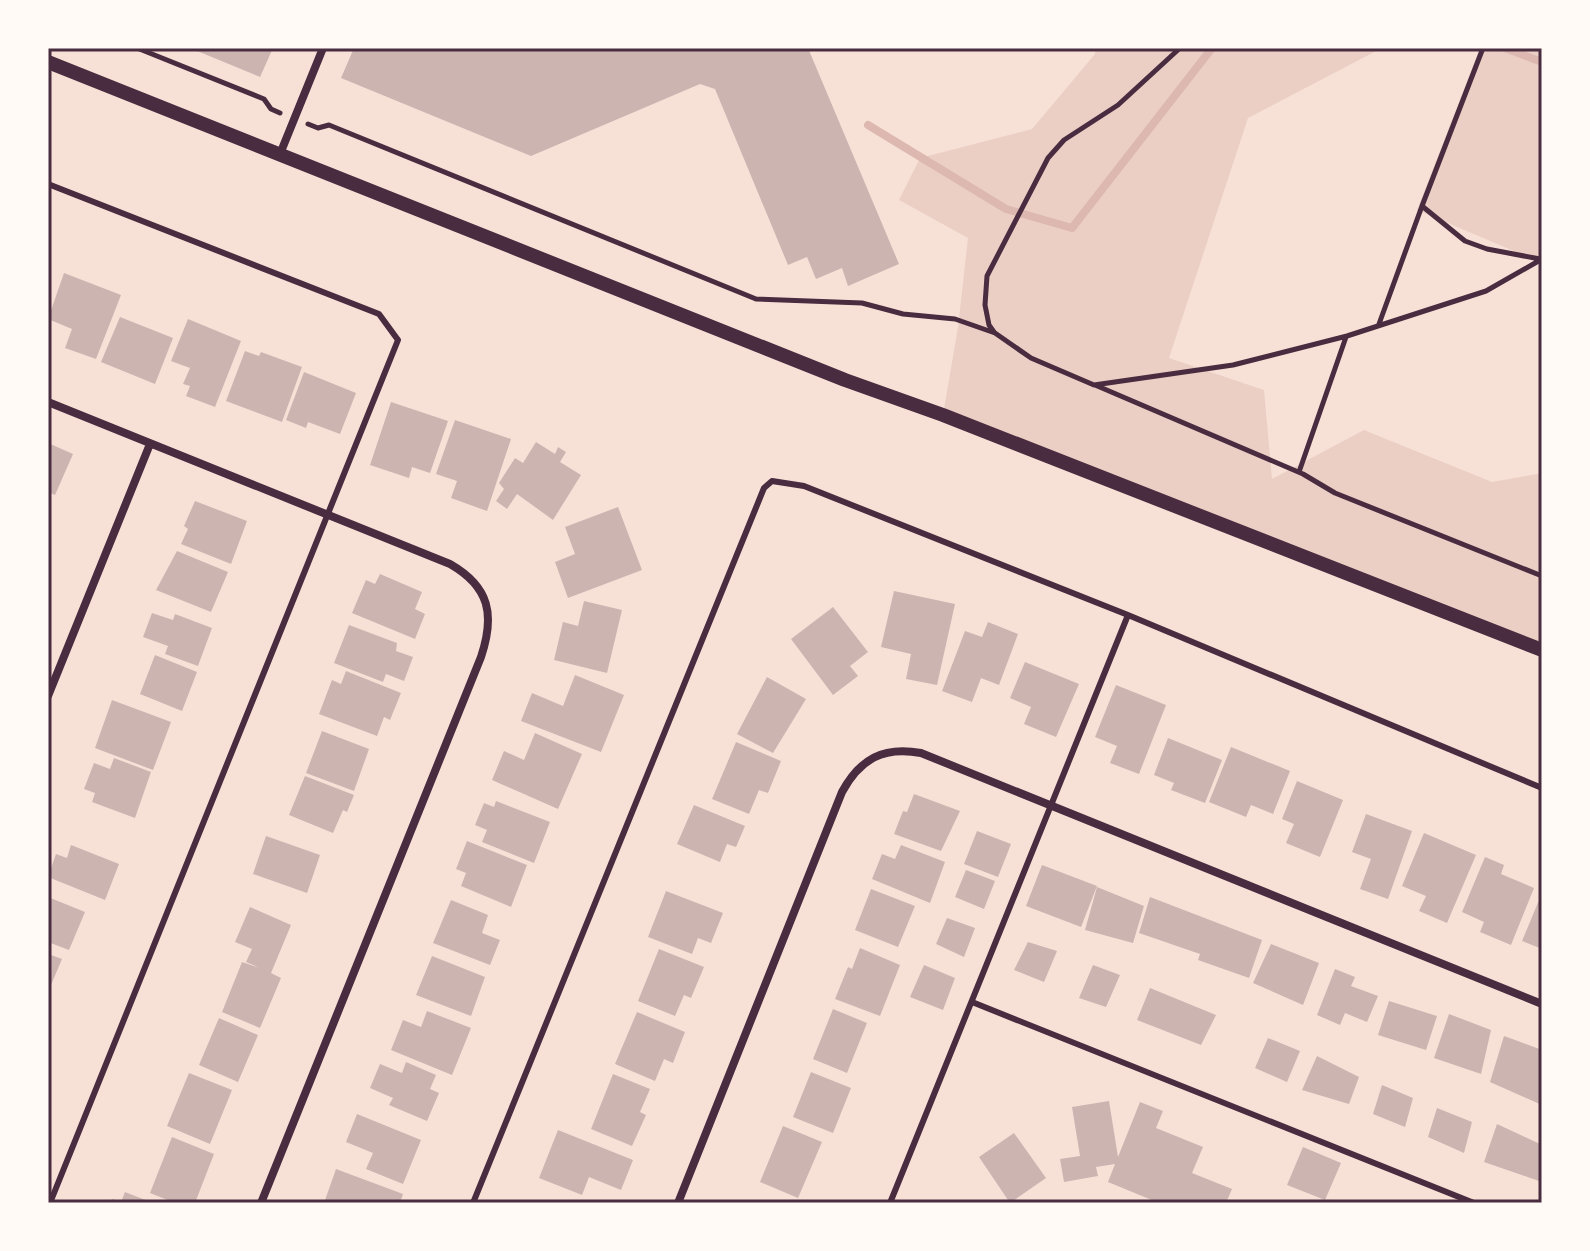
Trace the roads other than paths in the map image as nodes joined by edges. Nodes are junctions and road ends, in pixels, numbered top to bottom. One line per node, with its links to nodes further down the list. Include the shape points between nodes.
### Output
1 (323, 48): 3 (street)
2 (48, 62): 3 (street)
3 (280, 154): 9 (street)
4 (48, 184): 7 (lane, via 379,314 398,340)
5 (48, 402): 6 (street)
6 (150, 444): 7 (street); 10 (street)
7 (328, 515): 15 (lane); 16 (street, via 462,571 483,595 489,627)
8 (1128, 615): 11 (lane); 12 (lane); 17 (lane, via 804,486 772,481 764,488)
9 (1542, 650)
10 (48, 696)
11 (1542, 788)
12 (1050, 805): 13 (lane); 14 (street); 18 (street, via 921,753 902,749 863,762 842,792)
13 (972, 1002): 19 (lane); 20 (lane)
14 (1542, 1004)
15 (50, 1203)
16 (261, 1203)
17 (473, 1203)
18 (678, 1203)
19 (890, 1203)
20 (1474, 1203)

